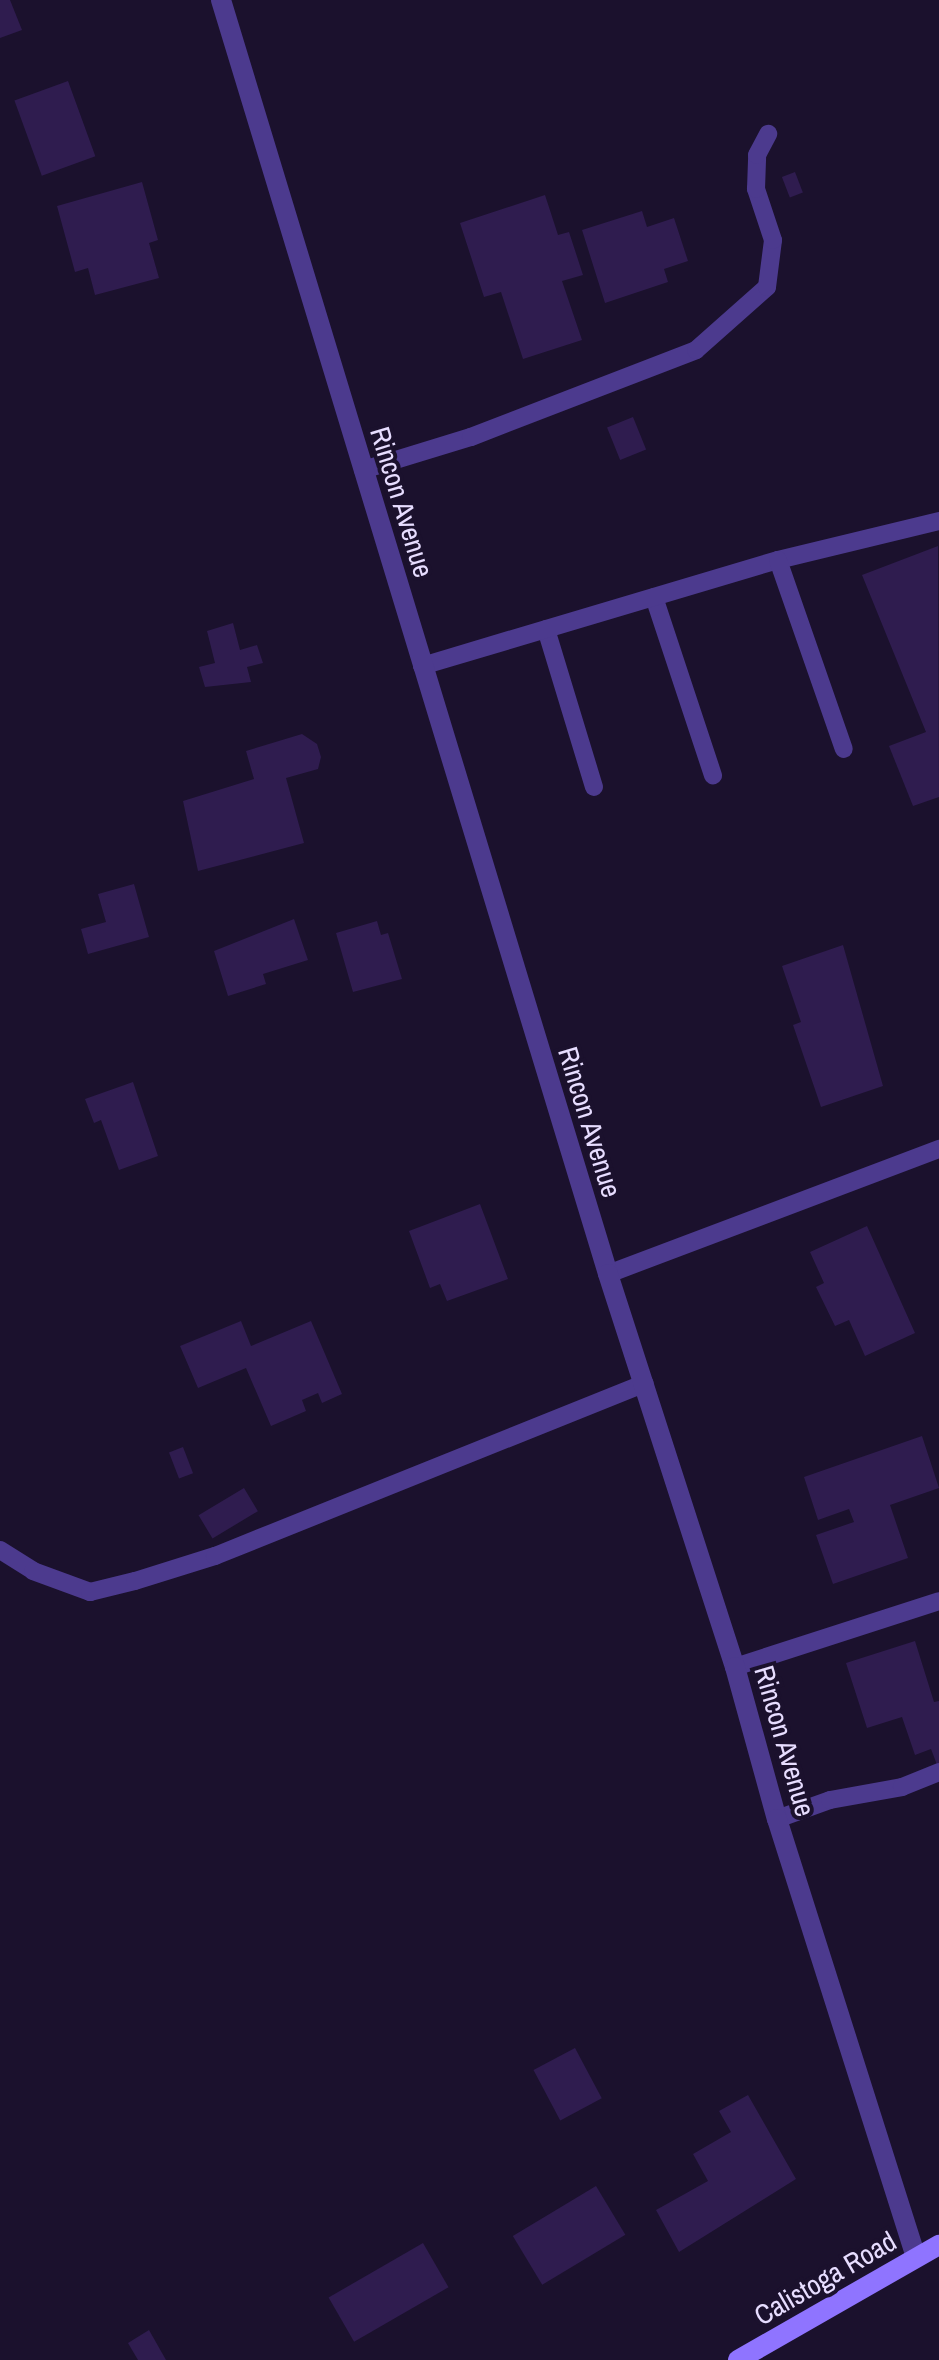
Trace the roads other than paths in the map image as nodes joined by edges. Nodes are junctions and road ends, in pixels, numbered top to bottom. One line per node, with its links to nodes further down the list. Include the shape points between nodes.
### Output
1 (221, 0): 3 (street, Rincon Avenue)
2 (768, 134): 3 (lane, via 757,155 756,189 773,240 767,287 696,350 471,437)
3 (363, 470): 8 (street, Rincon Avenue)
4 (939, 521): 5 (lane)
5 (778, 560): 6 (lane); 9 (lane)
6 (654, 597): 7 (lane); 10 (lane)
7 (546, 629): 8 (lane); 11 (lane)
8 (422, 666): 13 (street, Rincon Avenue)
9 (844, 749)
10 (713, 775)
11 (594, 787)
12 (939, 1149): 13 (lane)
13 (608, 1274): 14 (street, Rincon Avenue)
14 (645, 1383): 15 (lane, via 215,1556 135,1581 90,1592 33,1571); 17 (street, Rincon Avenue)
15 (0, 1550)
16 (939, 1601): 17 (lane)
17 (735, 1667): 19 (street, Rincon Avenue)
18 (939, 1772): 19 (lane, via 902,1787 830,1800)
19 (777, 1819): 21 (street, Rincon Avenue)
20 (939, 2245): 21 (main road, Calistoga Road)
21 (916, 2258): 22 (main road, Calistoga Road)
22 (738, 2360)

